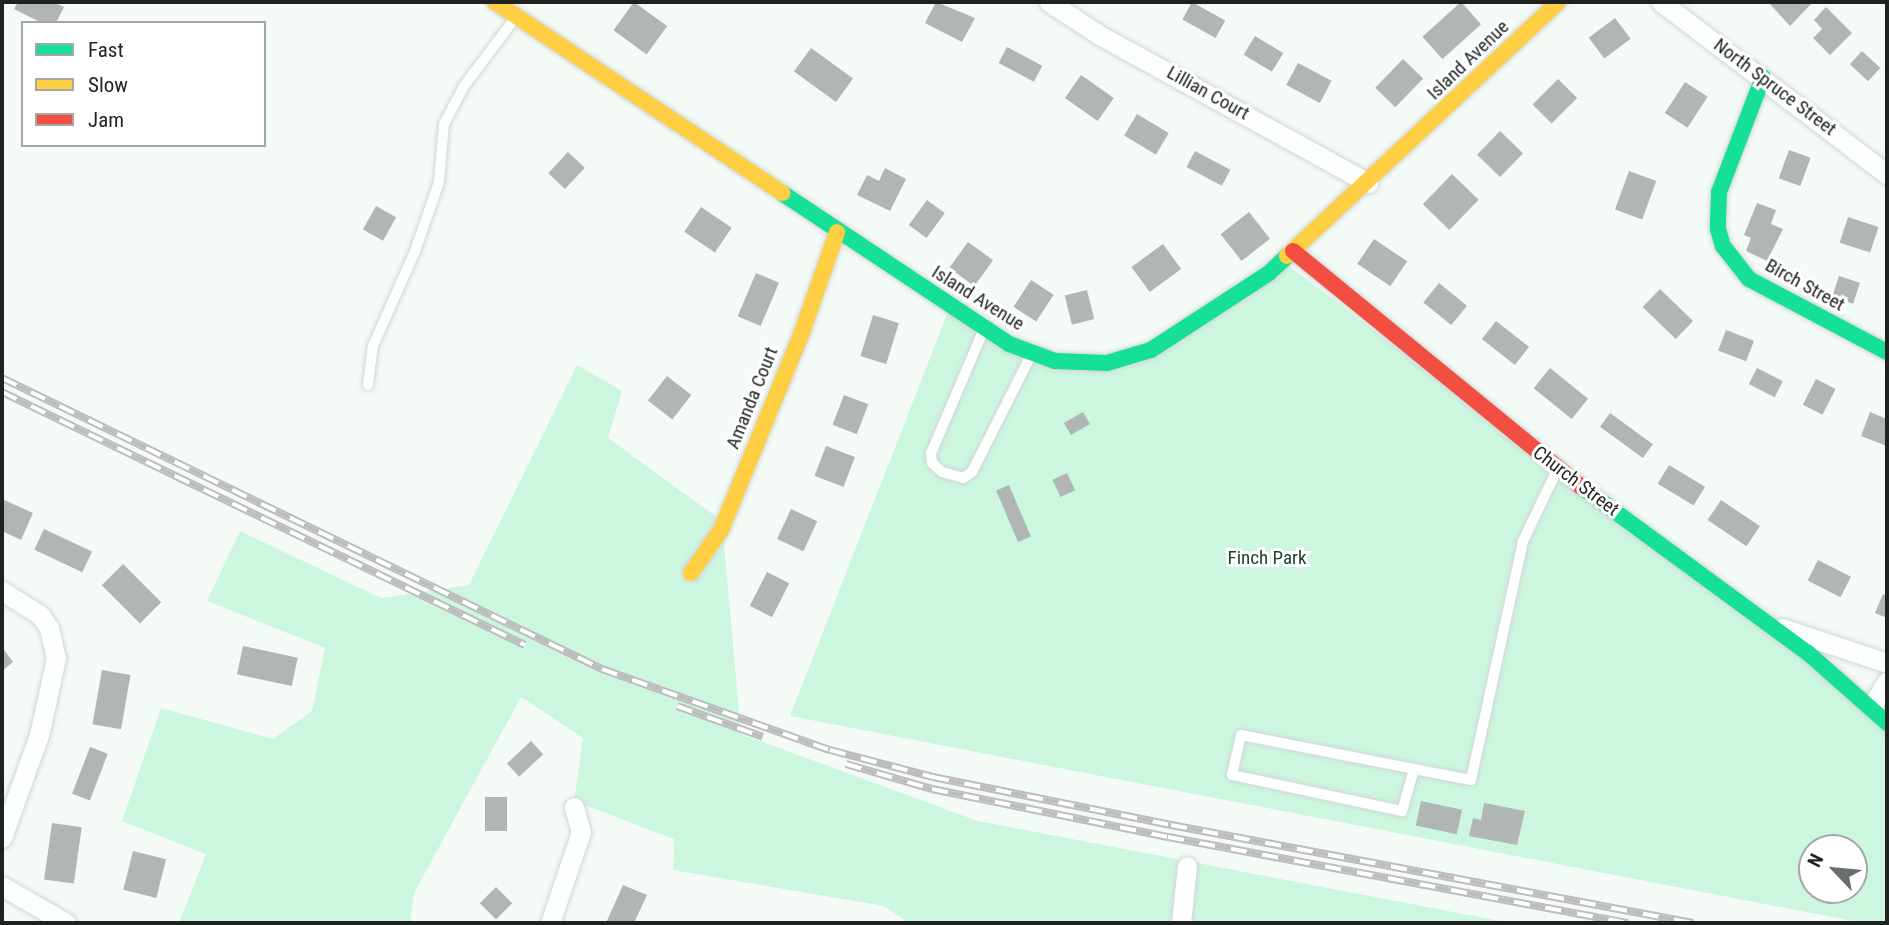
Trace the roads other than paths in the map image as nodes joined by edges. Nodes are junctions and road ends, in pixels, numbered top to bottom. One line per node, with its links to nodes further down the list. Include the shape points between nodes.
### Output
1 (495, 2): 5 (street, Island Avenue)
2 (1049, 2): 8 (street, Lillian Court, via 1101,36)
3 (1558, 2): 8 (street, Island Avenue)
4 (1661, 2): 6 (street, North Spruce Street)
5 (520, 9): 9 (street, Island Avenue); 14 (lane, via 464,86 444,124 439,182 373,346)
6 (1763, 77): 7 (street, North Spruce Street); 12 (street, Birch Street, via 1719,192 1718,229 1723,246 1749,279)
7 (1887, 174)
8 (1368, 183): 10 (street, Island Avenue)
9 (837, 232): 11 (street, Island Avenue); 16 (street, Amanda Court, via 801,335 721,530)
10 (1293, 251): 13 (street, Island Avenue, via 1269,274 1151,350 1107,363 1082,364); 15 (street, Church Street)
11 (984, 328): 13 (street, Island Avenue); 13 (lane, via 931,453 932,463 942,472 963,478 972,472)
12 (1886, 347)
13 (1031, 355)
14 (368, 385)
15 (1557, 469): 18 (street, Church Street); 23 (lane, via 1522,541 1471,780)
16 (691, 573)
17 (2, 591): 25 (street, via 40,615 52,635 56,659 39,735)
18 (1768, 623): 19 (street, Church Street); 21 (street)
19 (1887, 663)
20 (1887, 681): 21 (street)
21 (1872, 706): 22 (street)
22 (1887, 723)
23 (1414, 769): 23 (lane, via 1241,735 1232,775 1402,811)
24 (574, 807): 29 (street, via 581,832)
25 (2, 838)
26 (1187, 866): 30 (street)
27 (2, 886): 28 (street)
28 (66, 923)
29 (550, 923)
30 (1181, 923)

